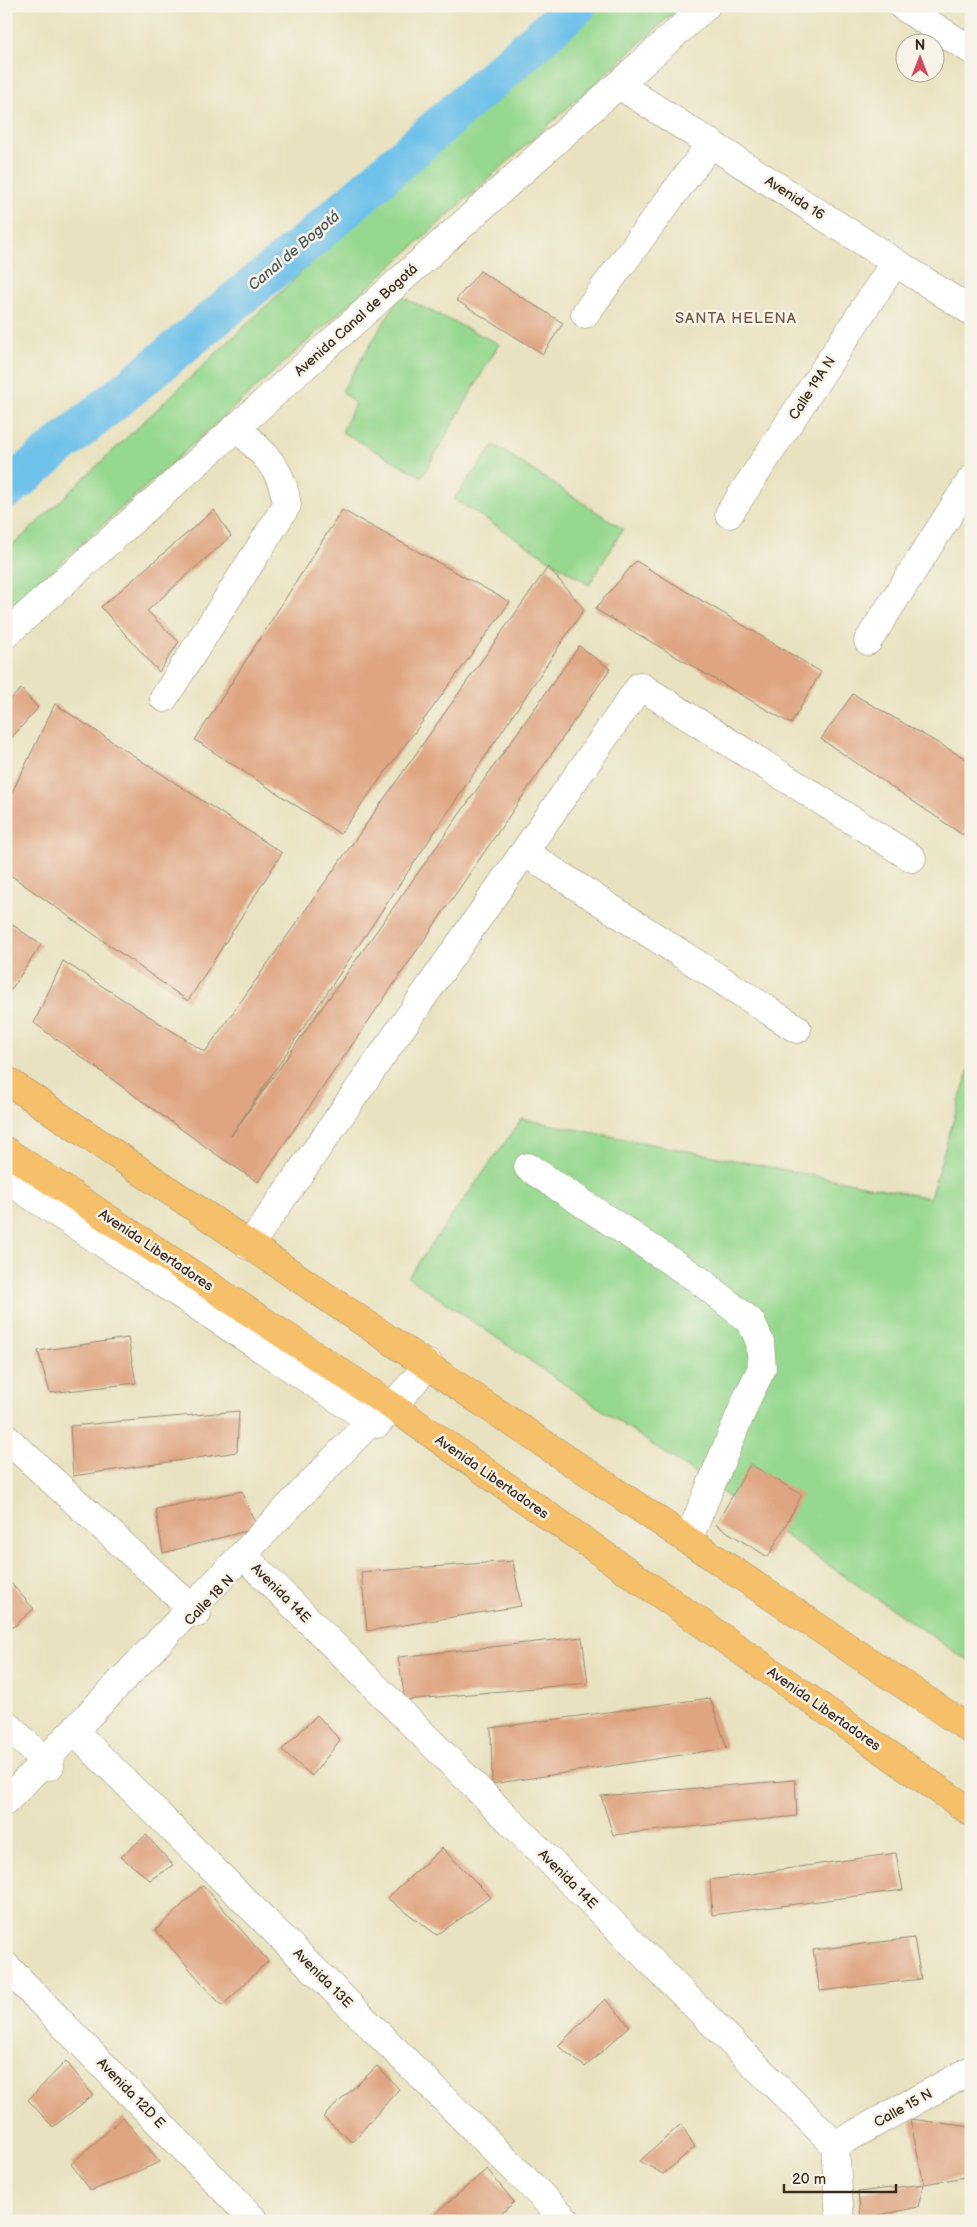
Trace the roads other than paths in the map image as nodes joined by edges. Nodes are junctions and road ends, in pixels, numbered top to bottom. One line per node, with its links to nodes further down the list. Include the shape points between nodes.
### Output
1 (706, 6): 4 (street, Avenida Canal de Bogotá)
2 (902, 6): 3 (street)
3 (971, 50)
4 (619, 84): 5 (street, Avenida 16); 9 (street, Avenida Canal de Bogotá)
5 (711, 143): 6 (street, Avenida 16); 8 (street)
6 (895, 262): 7 (street, Avenida 16); 11 (street, Calle 19A N)
7 (971, 311)
8 (585, 314)
9 (237, 427): 12 (street, Avenida Canal de Bogotá); 14 (street, via 273,464 284,484 286,505)
10 (971, 480): 13 (street)
11 (729, 514)
12 (6, 634)
13 (868, 641)
14 (164, 698)
15 (524, 852): 16 (street, via 640,686); 17 (street); 21 (street)
16 (912, 858)
17 (797, 1029)
18 (6, 1080): 21 (main road)
19 (7, 1160): 23 (main road, Avenida Libertadores); 27 (street, via 371,1421)
20 (528, 1167): 25 (street, via 699,1280 750,1322 760,1342 762,1368)
21 (249, 1246): 22 (main road)
22 (429, 1364): 23 (street, Calle 18 N); 25 (main road)
23 (392, 1407): 26 (street, Calle 18 N); 34 (main road, Avenida Libertadores)
24 (6, 1438): 27 (street)
25 (688, 1540): 29 (main road)
26 (247, 1559): 27 (street, Calle 18 N); 37 (street, Avenida 14E)
27 (195, 1610): 30 (street, Calle 18 N); 31 (street)
28 (6, 1724): 31 (street)
29 (971, 1730)
30 (79, 1736): 31 (street, Calle 18 N); 39 (street, Avenida 13E)
31 (47, 1763): 32 (street); 33 (street, Calle 18 N)
32 (6, 1801)
33 (6, 1812)
34 (971, 1812)
35 (6, 1966): 38 (street, Avenida 12D E)
36 (971, 2070): 37 (street, Calle 15 N)
37 (835, 2145): 40 (street)
38 (255, 2221)
39 (567, 2221)
40 (840, 2221)

